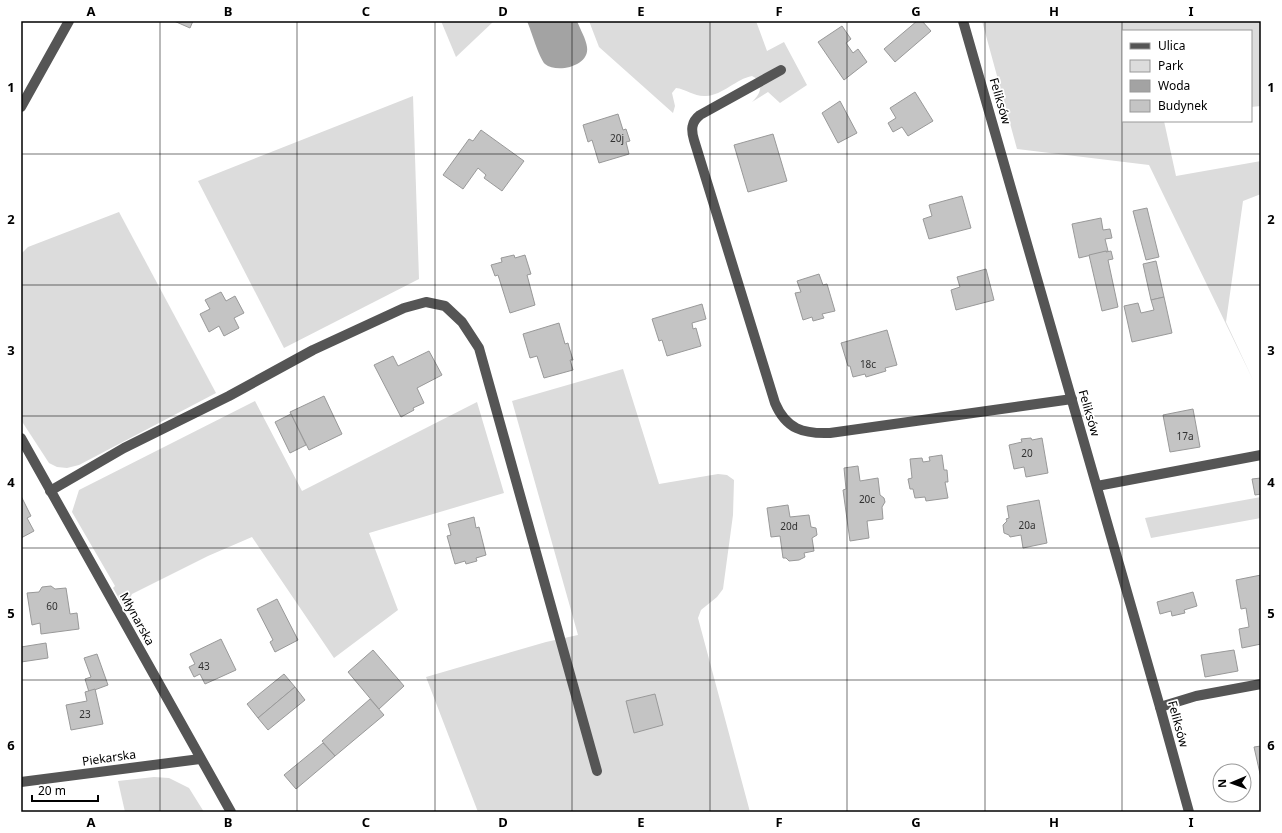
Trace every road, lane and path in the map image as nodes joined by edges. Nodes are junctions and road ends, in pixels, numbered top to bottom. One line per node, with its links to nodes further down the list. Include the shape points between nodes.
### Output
1 (69, 21): 4 (street)
2 (963, 21): 5 (street, Feliksów)
3 (781, 70): 5 (street, via 700,115 692,126 694,140 775,403 784,419 804,431 830,433)
4 (21, 107)
5 (1072, 400): 8 (street, Feliksów)
6 (21, 438): 9 (street, Młynarska)
7 (1261, 455): 8 (street)
8 (1097, 486): 11 (street, Feliksów)
9 (50, 491): 12 (street, Młynarska); 13 (street, via 124,448 229,396 313,350 404,308 426,302 445,306 462,322 479,348)
10 (1261, 684): 11 (street, via 1196,696)
11 (1160, 707): 16 (street, Feliksów)
12 (200, 759): 14 (street, Piekarska); 15 (street, Młynarska)
13 (597, 771)
14 (21, 782)
15 (231, 812)
16 (1189, 812)

